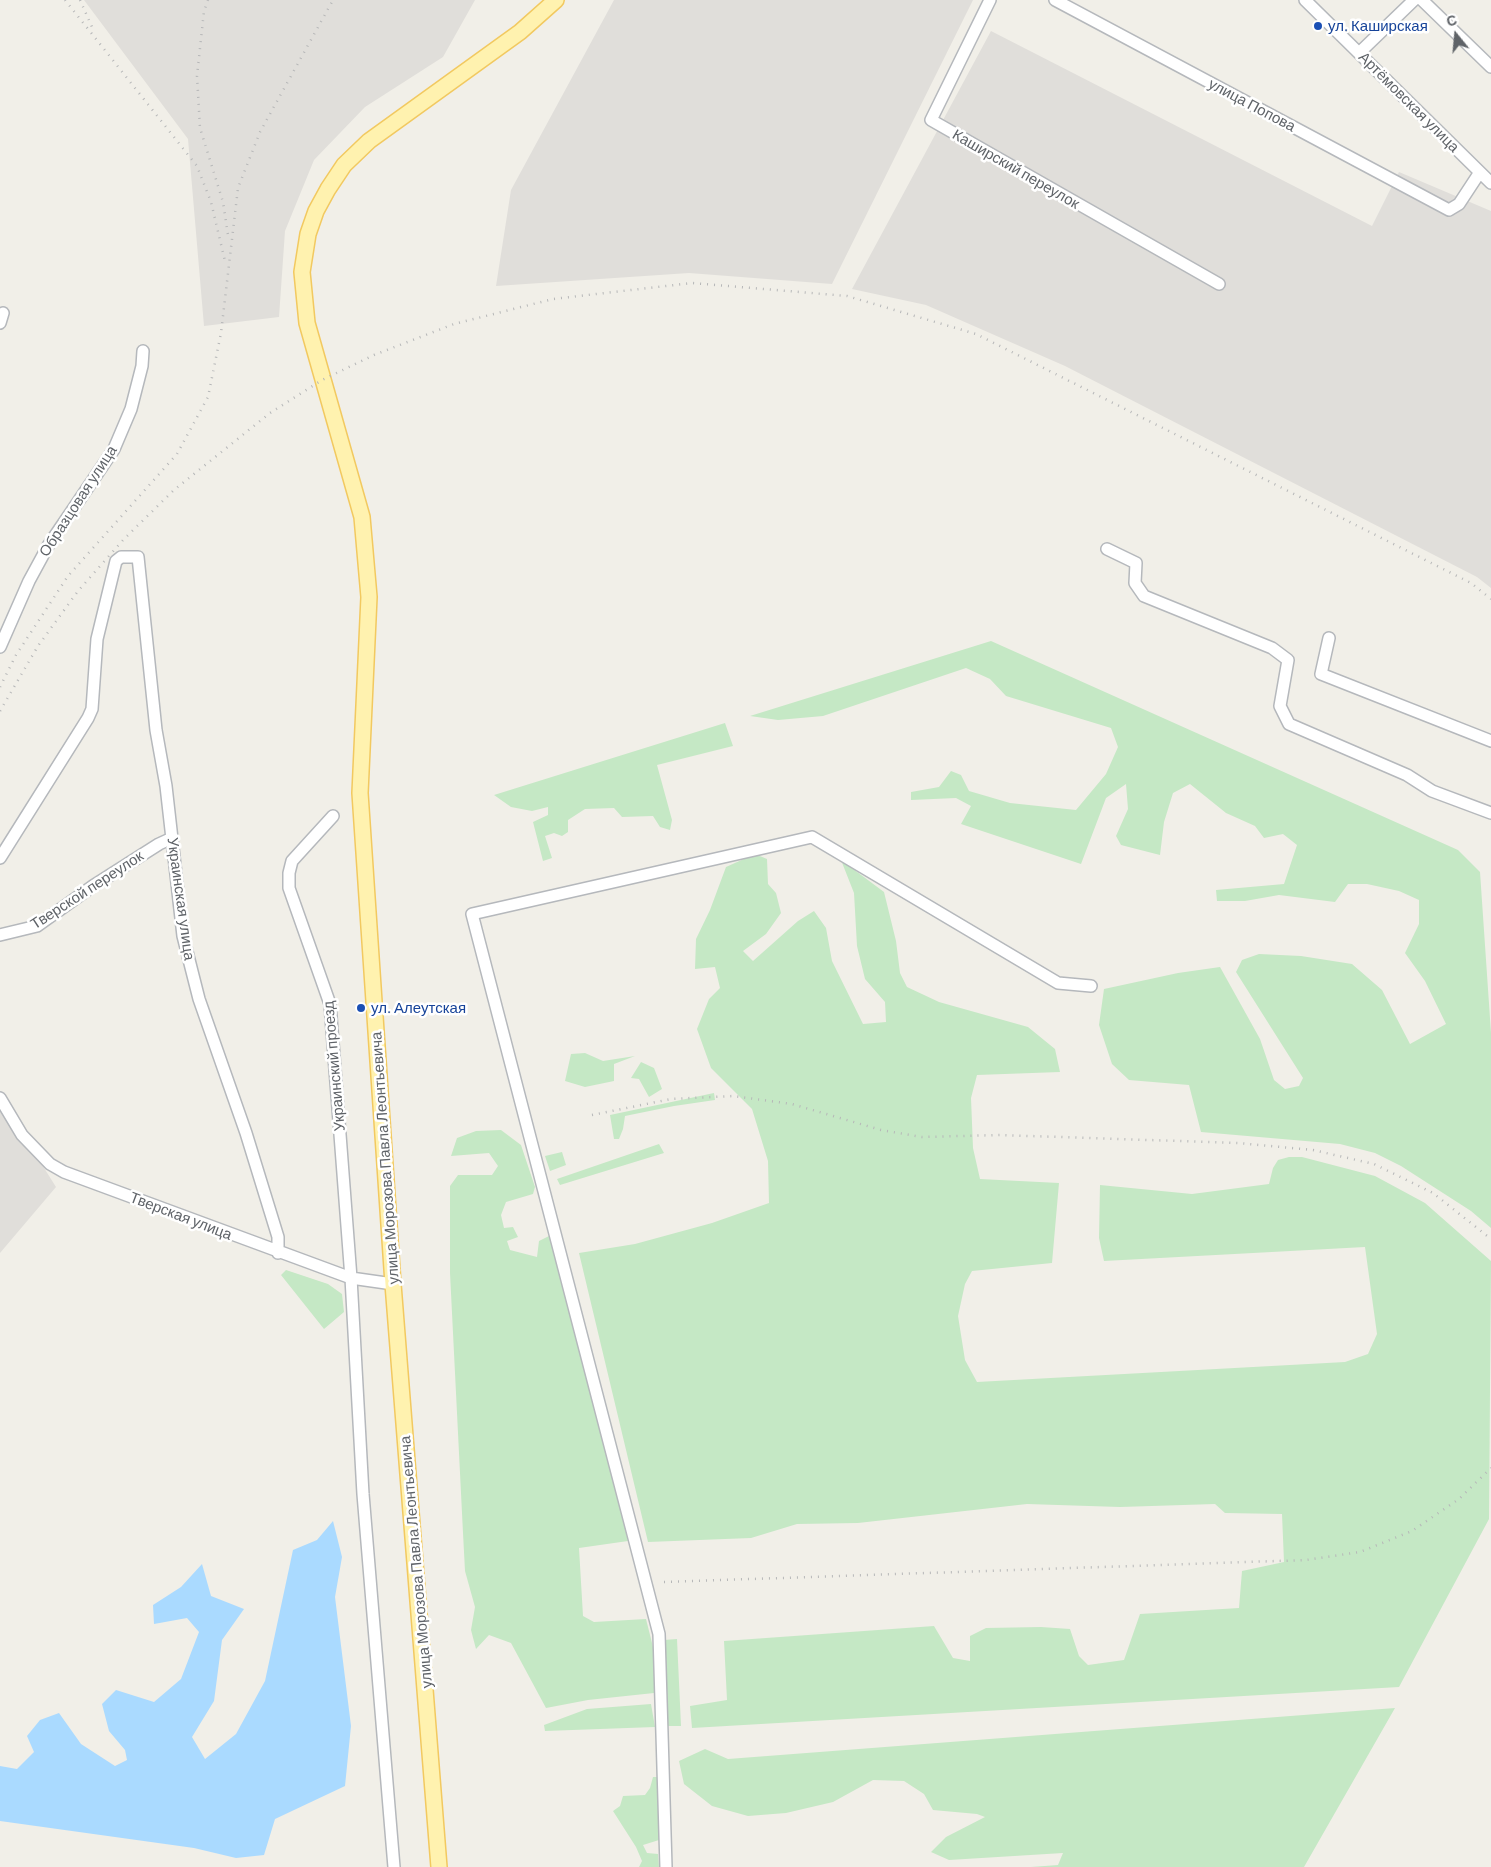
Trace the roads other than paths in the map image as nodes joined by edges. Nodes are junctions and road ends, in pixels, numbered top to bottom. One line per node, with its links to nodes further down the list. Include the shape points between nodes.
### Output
1 (556, 0): 26 (main road, улица Морозова Павла Леонтьевича, via 520,32 369,141 344,165 316,211 304,255 302,290 307,323 362,517 369,597 360,794)
2 (990, 0): 11 (street, Каширский переулок, via 930,120)
3 (1055, 0): 9 (street, улица Попова, via 1449,210 1459,204)
4 (1305, 0): 7 (street, Артёмовская улица)
5 (1414, 0): 7 (street)
6 (1422, 0): 8 (street)
7 (1359, 53): 9 (street, Артёмовская улица)
8 (1491, 67)
9 (1480, 172): 10 (street, Артёмовская улица)
10 (1491, 183)
11 (1219, 284)
12 (143, 350): 15 (street, Образцовая улица, via 132,409 114,450 28,580)
13 (1107, 549): 17 (street, via 1136,563 1135,583 1144,596 1272,648 1288,660 1280,706 1289,724 1407,775 1432,791)
14 (1329, 638): 16 (street, via 1321,674)
15 (0, 647)
16 (1491, 741)
17 (1491, 813)
18 (333, 816): 25 (street, Украинский проезд, via 292,861 289,888 330,1004)
19 (172, 838): 20 (street, Украинская улица, via 156,730 140,563 136,556 121,557 116,561 97,639 91,713); 21 (street, Тверской переулок, via 93,886 37,926); 24 (street, Украинская улица, via 183,936 199,999 246,1133 278,1237)
20 (0, 858)
21 (0, 935)
22 (1092, 986): 29 (street, via 1058,983 812,836 472,914 659,1634)
23 (0, 1098): 24 (street, Тверская улица, via 22,1135 50,1164 64,1172)
24 (278, 1253): 25 (street, Тверская улица)
25 (351, 1278): 26 (street, Тверская улица); 27 (street, Украинский проезд, via 363,1494)
26 (393, 1284): 28 (main road, улица Морозова Павла Леонтьевича)
27 (394, 1867)
28 (439, 1867)
29 (666, 1867)

